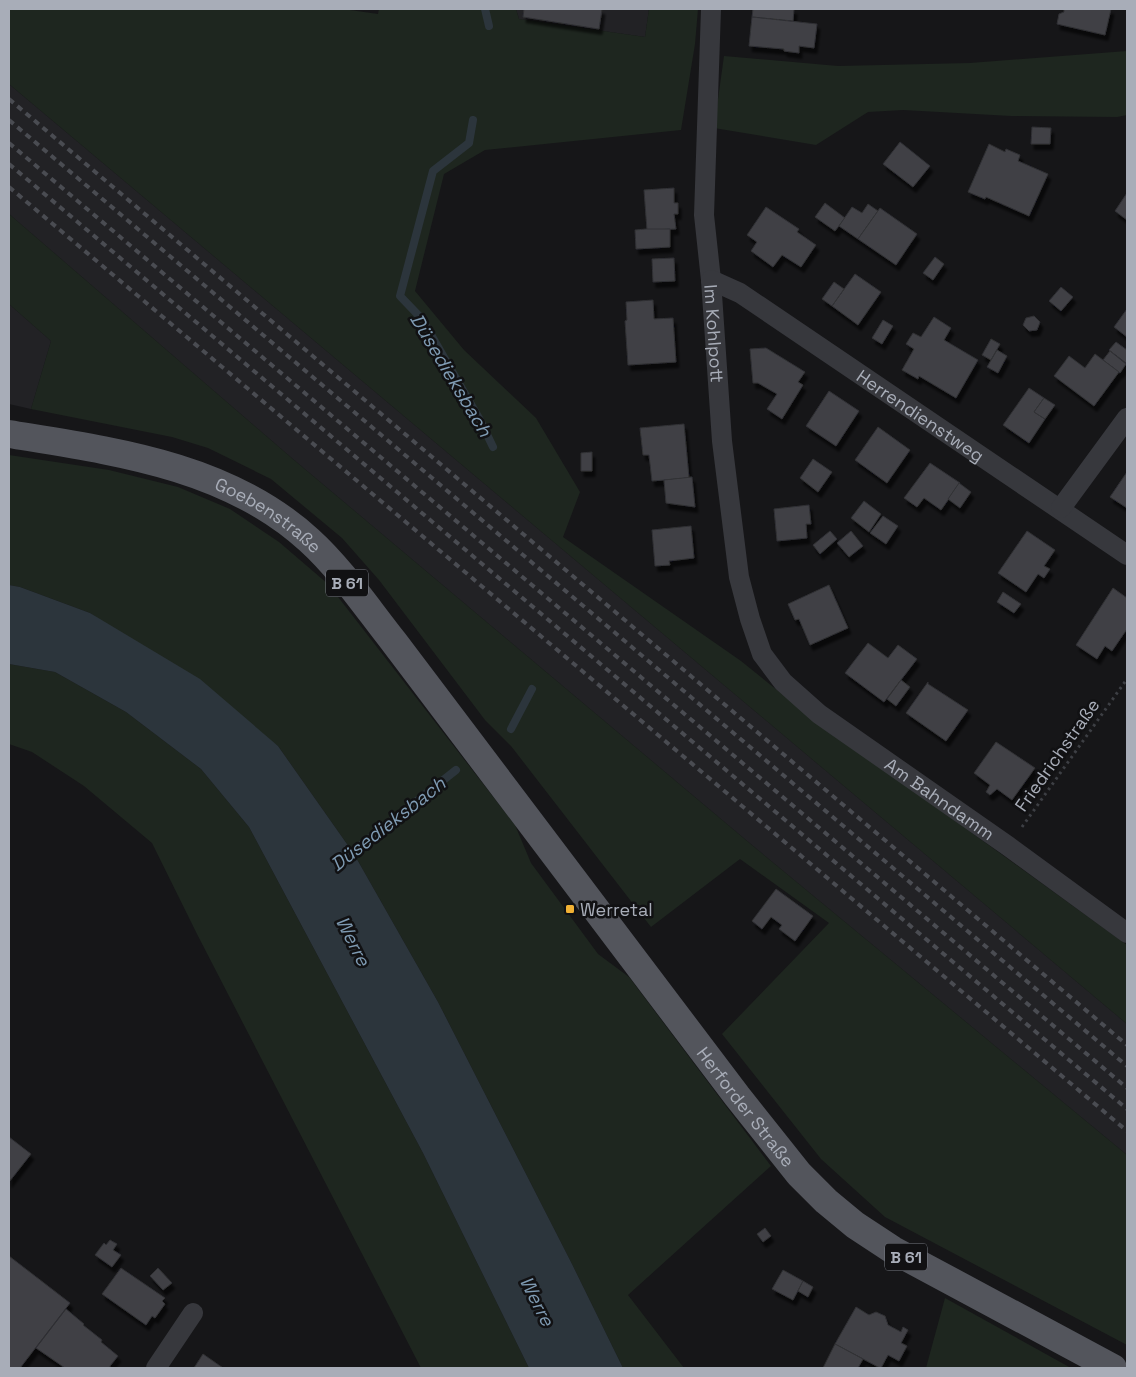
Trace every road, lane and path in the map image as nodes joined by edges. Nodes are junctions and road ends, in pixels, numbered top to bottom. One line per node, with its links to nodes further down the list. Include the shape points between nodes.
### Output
1 (711, 9): 2 (street, Im Kohlpott, via 704,215)
2 (711, 280): 5 (street, Herrendienstweg, via 740,292); 7 (street, Im Kohlpott, via 722,441 739,576)
3 (1127, 418): 5 (street)
4 (9, 434): 9 (main road, Goebenstraße / B 61, via 120,452 184,470 229,488 280,517 309,540 340,574)
5 (1061, 508): 6 (street, Herrendienstweg)
6 (1127, 554)
7 (762, 654): 10 (street, Am Bahndamm, via 782,682 819,714)
8 (1127, 679): 10 (path, Friedrichstraße)
9 (470, 742): 14 (main road, Herforder Straße / B 61, via 737,1096 799,1174 826,1201 893,1250)
10 (1008, 846): 11 (street, Am Bahndamm)
11 (1127, 934)
12 (193, 1313): 13 (street)
13 (156, 1368)
14 (1113, 1368)

